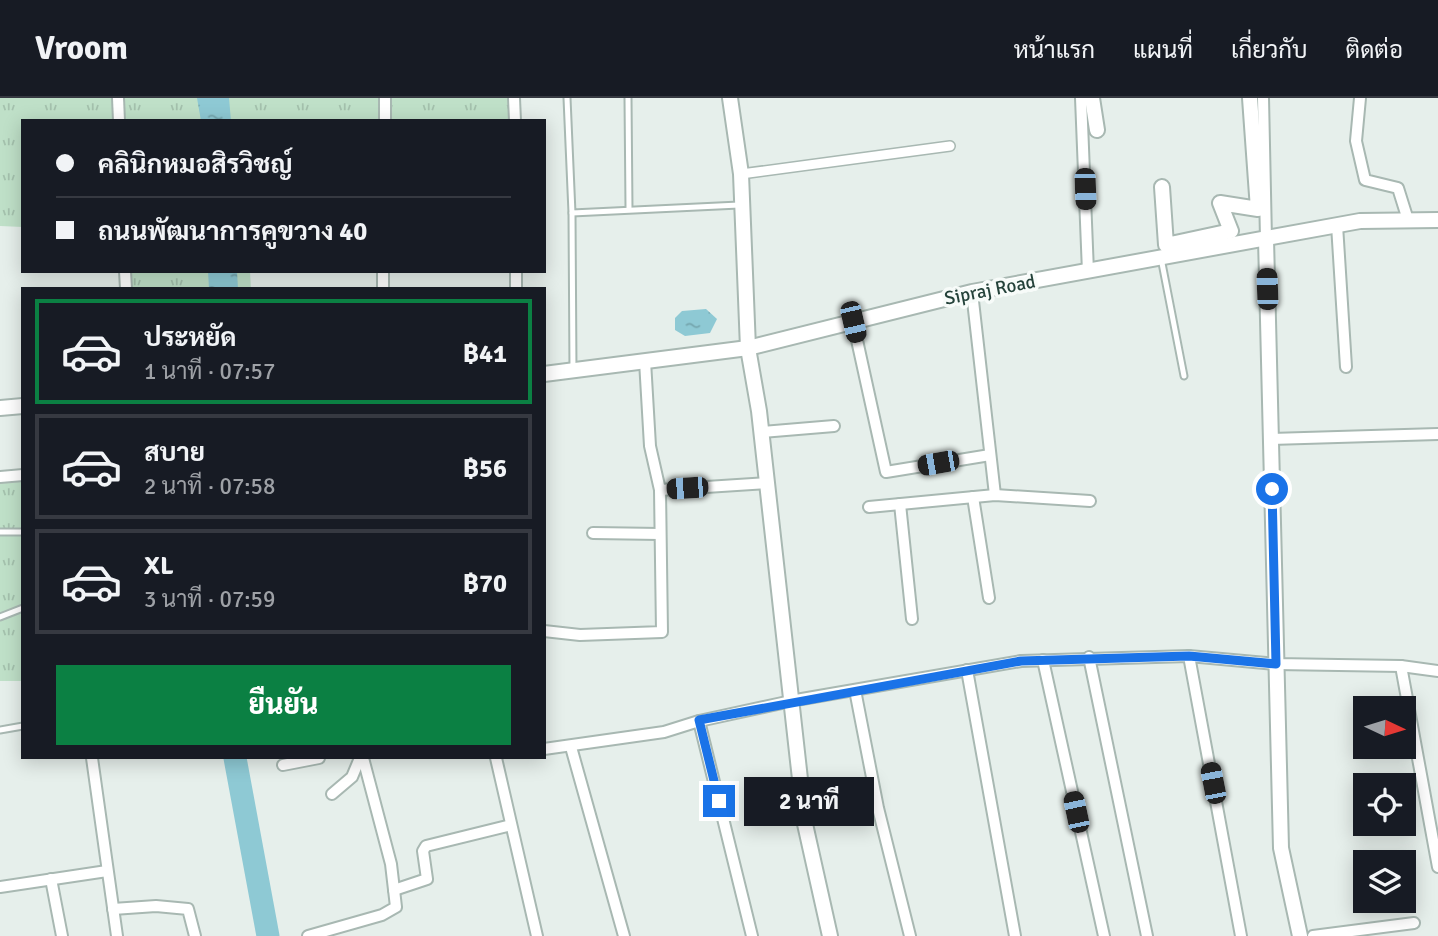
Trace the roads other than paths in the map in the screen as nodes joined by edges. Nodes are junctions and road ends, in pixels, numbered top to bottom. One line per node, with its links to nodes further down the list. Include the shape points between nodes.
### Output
1 (118, 98): 12 (street)
2 (385, 98): 13 (street)
3 (514, 98): 14 (street)
4 (567, 98): 21 (lane)
5 (628, 98): 20 (lane)
6 (730, 98): 17 (street)
7 (1081, 98): 27 (street)
8 (1093, 98): 15 (street)
9 (1250, 98): 18 (street, via 1258,209 1220,203 1231,231 1166,245)
10 (1263, 98): 25 (street)
11 (1360, 98): 22 (street, via 1356,141 1365,180 1398,188)
12 (119, 119)
13 (385, 119)
14 (514, 119)
15 (1097, 130)
16 (950, 146): 17 (street)
17 (741, 174): 19 (street)
18 (1159, 189): 26 (street)
19 (743, 205): 20 (lane); 30 (street)
20 (629, 208): 21 (lane)
21 (572, 213): 33 (lane)
22 (1408, 220): 23 (street, Sipraj Road); 24 (street, Sipraj Road)
23 (1438, 220)
24 (1337, 225): 25 (street, Sipraj Road); 32 (street)
25 (1266, 239): 26 (street, Sipraj Road); 41 (street)
26 (1161, 258): 27 (street, Sipraj Road); 35 (lane)
27 (1088, 272): 28 (street, Sipraj Road)
28 (972, 292): 29 (street, Sipraj Road); 42 (street)
29 (853, 322): 30 (street, Sipraj Road); 42 (street, via 886,472)
30 (748, 348): 31 (street, Sipraj Road); 39 (street)
31 (645, 361): 33 (street, Sipraj Road); 46 (street, via 650,446)
32 (1346, 367)
33 (573, 370): 34 (street, Sipraj Road)
34 (546, 374)
35 (1184, 376)
36 (21, 406): 37 (street)
37 (0, 408)
38 (834, 426): 39 (street)
39 (762, 432): 45 (street)
40 (1438, 434): 41 (street)
41 (1271, 439): 64 (street)
42 (990, 455): 47 (street)
43 (21, 475): 44 (street)
44 (0, 477)
45 (767, 483): 46 (street); 69 (street)
46 (660, 490): 55 (street)
47 (995, 495): 48 (street); 49 (street)
48 (973, 497): 50 (street); 56 (street)
49 (1090, 501)
50 (900, 505): 51 (street); 59 (street)
51 (869, 508)
52 (0, 532): 53 (lane)
53 (21, 532)
54 (593, 533): 55 (street)
55 (660, 534): 60 (street, via 662,632 580,635)
56 (989, 598)
57 (21, 609): 58 (lane)
58 (0, 617)
59 (912, 619)
60 (546, 631)
61 (1189, 656): 62 (street); 64 (street); 102 (street)
62 (1089, 657): 63 (street); 101 (street)
63 (1042, 660): 66 (street); 100 (street)
64 (1276, 664): 65 (street); 103 (street, via 1281,848)
65 (1401, 666): 67 (street); 83 (street)
66 (967, 670): 68 (street); 99 (street)
67 (1438, 671)
68 (855, 690): 69 (street); 98 (street)
69 (791, 702): 70 (street); 97 (street, via 806,824)
70 (699, 720): 73 (street, via 664,732); 96 (street)
71 (21, 726): 72 (lane)
72 (0, 730)
73 (571, 747): 74 (street); 95 (street)
74 (546, 749)
75 (92, 759): 84 (street)
76 (314, 759): 80 (street)
77 (361, 759): 81 (street, via 352,777)
78 (361, 759): 87 (street)
79 (496, 759): 82 (street)
80 (282, 765)
81 (332, 794)
82 (511, 825): 87 (street, via 426,846 427,879); 94 (street)
83 (1438, 867)
84 (107, 871): 85 (street); 88 (street)
85 (51, 879): 86 (street); 90 (street)
86 (0, 887)
87 (394, 890): 93 (street, via 396,907 391,911)
88 (113, 909): 91 (street); 92 (street, via 188,909)
89 (1414, 922): 104 (street)
90 (62, 936)
91 (117, 936)
92 (195, 936)
93 (308, 936)
94 (537, 936)
95 (624, 936)
96 (752, 936)
97 (830, 936)
98 (910, 936)
99 (1014, 936)
100 (1104, 936)
101 (1147, 936)
102 (1241, 936)
103 (1300, 936)
104 (1313, 936)

